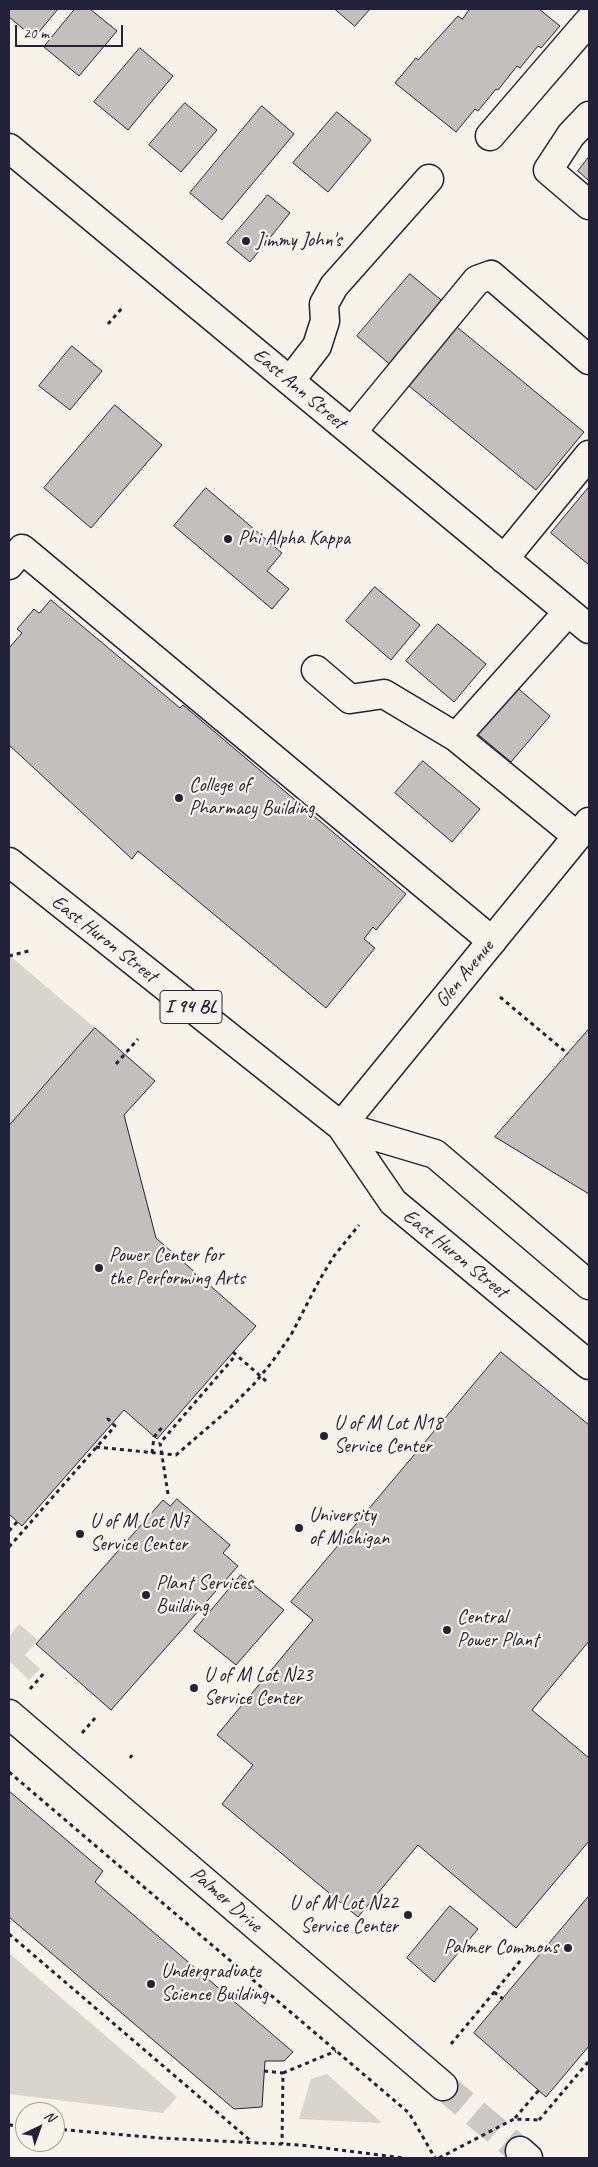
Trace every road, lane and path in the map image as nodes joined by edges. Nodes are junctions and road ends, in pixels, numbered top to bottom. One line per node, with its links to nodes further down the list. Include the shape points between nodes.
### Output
1 (589, 20): 3 (main road)
2 (589, 116): 6 (main road, via 571,135 548,170)
3 (490, 136)
4 (9, 148): 10 (main road, East Ann Street)
5 (428, 179): 10 (main road, via 334,286 324,304 325,321 317,346)
6 (589, 205)
7 (122, 307): 8 (path)
8 (108, 324)
9 (589, 360): 11 (main road, via 491,275 477,280)
10 (290, 381): 11 (main road, East Ann Street)
11 (352, 432): 13 (main road, East Ann Street)
12 (589, 454): 13 (main road)
13 (504, 559): 15 (main road, East Ann Street)
14 (9, 565): 21 (main road, via 22,549)
15 (568, 612): 16 (main road, East Ann Street); 18 (main road)
16 (589, 629)
17 (316, 670): 18 (main road, via 350,699 384,694)
18 (456, 737): 19 (main road)
19 (583, 829): 21 (main road, Glen Avenue)
20 (9, 862): 28 (main road, East Huron Street / I 94 BL)
21 (492, 941): 28 (main road, Glen Avenue)
22 (32, 950): 23 (path)
23 (9, 956)
24 (500, 998): 26 (path)
25 (138, 1039): 27 (path)
26 (568, 1054)
27 (116, 1064)
28 (341, 1126): 30 (main road, East Huron Street / I 94 BL, via 435,1154); 31 (main road, East Huron Street / I 94 BL, via 392,1202)
29 (359, 1225): 32 (path, via 334,1256 291,1335)
30 (589, 1285)
31 (589, 1365)
32 (261, 1376): 33 (path); 38 (path, via 176,1455); 38 (path, via 235,1353 160,1443)
33 (266, 1381)
34 (105, 1422): 36 (path, via 108,1419 115,1426)
35 (164, 1425): 37 (path, via 154,1437)
36 (96, 1447): 37 (path); 44 (path)
37 (152, 1453): 38 (path)
38 (161, 1454): 39 (path)
39 (168, 1494)
40 (9, 1521): 42 (path)
41 (17, 1522): 42 (path)
42 (14, 1526): 43 (path)
43 (9, 1531)
44 (9, 1547)
45 (44, 1672): 46 (path)
46 (30, 1690)
47 (9, 1714): 60 (main road, Palmer Drive)
48 (95, 1718): 49 (path)
49 (82, 1733)
50 (9, 1772): 56 (path)
51 (9, 1934): 64 (path)
52 (521, 1960): 53 (path)
53 (494, 1992): 54 (path); 55 (path)
54 (503, 1999)
55 (451, 2044)
56 (336, 2051): 59 (path); 67 (path, via 409,2113)
57 (589, 2060): 62 (path, bridge, via 538,2120)
58 (264, 2071): 59 (path)
59 (283, 2073): 65 (path)
60 (443, 2086)
61 (539, 2090): 62 (path)
62 (514, 2119): 68 (path, bridge)
63 (65, 2130): 64 (path)
64 (253, 2142): 65 (path)
65 (282, 2144): 66 (path)
66 (402, 2158)
67 (434, 2158)
68 (440, 2158)

